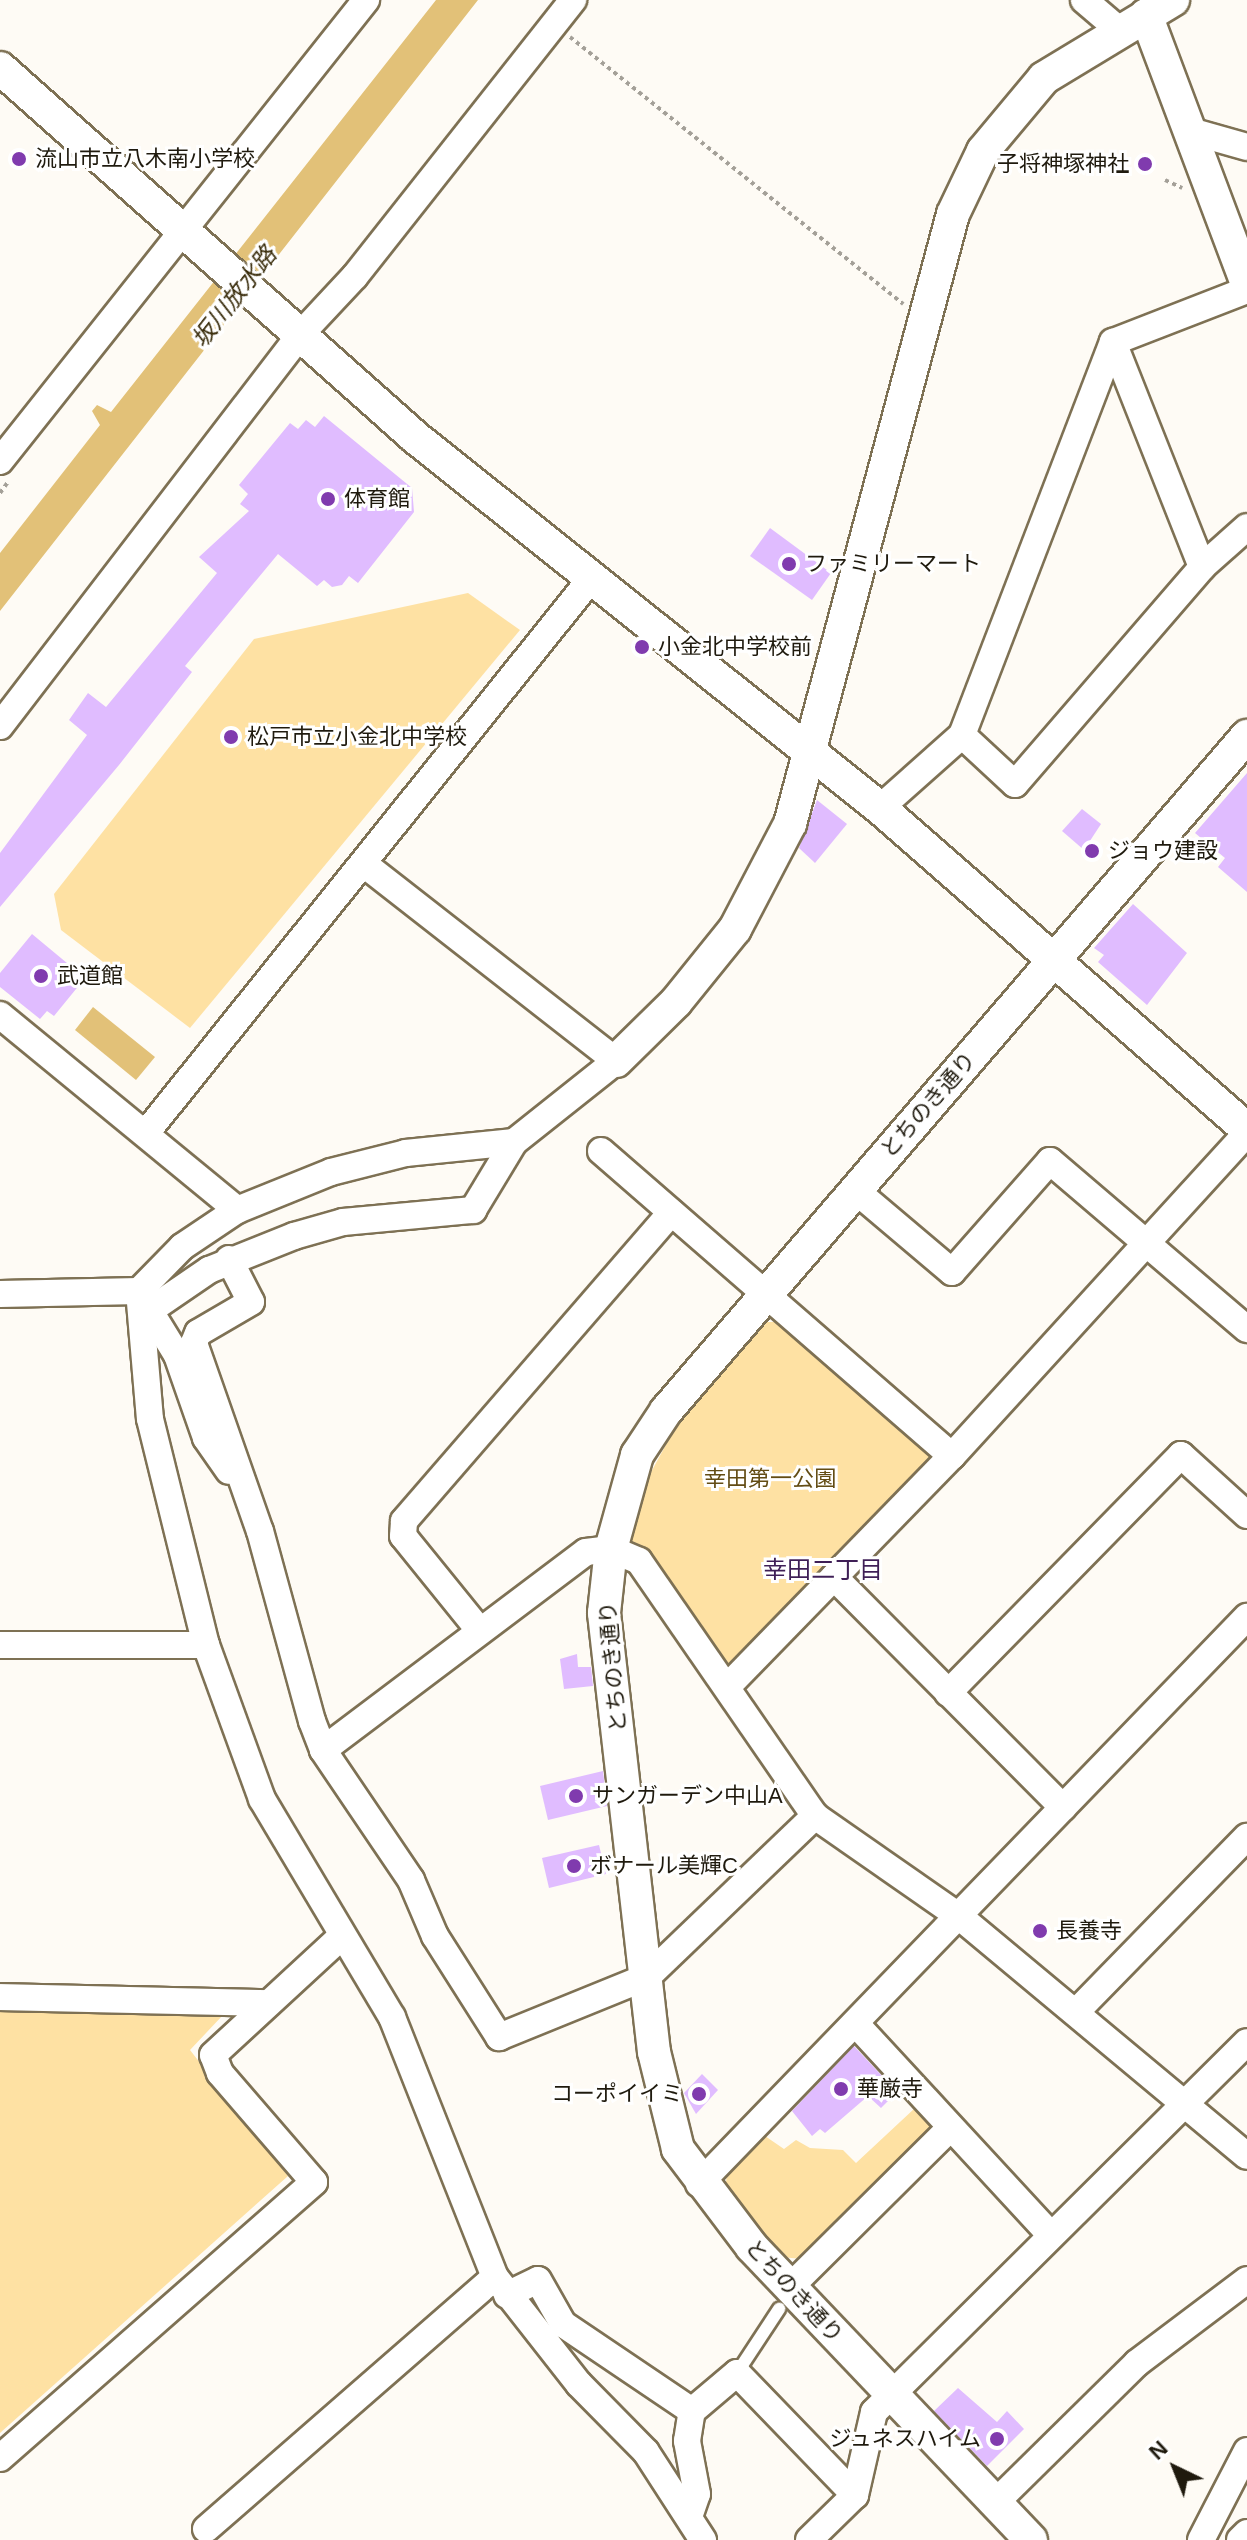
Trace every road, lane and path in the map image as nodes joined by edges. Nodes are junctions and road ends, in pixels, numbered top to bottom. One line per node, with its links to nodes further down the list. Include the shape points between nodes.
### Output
1 (366, 0): 11 (street, via 289,90)
2 (573, 0): 5 (street)
3 (1084, 0): 4 (street)
4 (1145, 15): 7 (street); 14 (street, via 1022,98 983,151 953,214)
5 (554, 25): 14 (path); 15 (street, via 355,276)
6 (0, 68): 11 (street)
7 (1194, 132): 8 (street); 12 (street)
8 (1247, 147)
9 (1165, 180): 10 (path)
10 (1191, 189)
11 (189, 240): 15 (street); 17 (street)
12 (1247, 284)
13 (1247, 290): 16 (street)
14 (927, 323): 24 (street)
15 (294, 332): 20 (street); 21 (street)
16 (1113, 342): 19 (street); 22 (street)
17 (0, 461)
18 (1247, 527): 19 (street)
19 (1202, 567): 22 (street, via 1015,784)
20 (590, 580): 24 (street); 26 (street)
21 (0, 726)
22 (962, 735): 25 (street)
23 (1247, 736): 27 (street, とちのき通り)
24 (812, 752): 25 (street); 29 (street, via 780,847 735,929 666,1013)
25 (880, 808): 27 (street)
26 (364, 864): 29 (street); 31 (street)
27 (1051, 963): 30 (street); 34 (street, とちのき通り)
28 (0, 1015): 31 (street)
29 (616, 1061): 32 (street)
30 (1247, 1131): 37 (street)
31 (146, 1133): 35 (street)
32 (514, 1142): 35 (street, via 374,1159); 38 (street, via 473,1210 343,1222)
33 (601, 1151): 36 (street)
34 (855, 1190): 37 (street, via 952,1272 1050,1161); 39 (street, とちのき通り)
35 (237, 1210): 41 (street, via 182,1247)
36 (671, 1213): 39 (street); 49 (street, via 404,1521 403,1536)
37 (1148, 1243): 42 (street); 43 (street)
38 (229, 1259): 41 (street); 44 (street, via 251,1302 198,1333 194,1343)
39 (765, 1291): 43 (street); 46 (street, とちのき通り, via 666,1411 637,1455)
40 (0, 1294): 41 (street)
41 (145, 1302): 44 (street, via 177,1355 206,1438); 51 (street, via 143,1363 150,1419)
42 (1247, 1329)
43 (952, 1456): 47 (street)
44 (247, 1497): 54 (street)
45 (1247, 1515): 53 (street, via 1181,1455)
46 (611, 1549): 49 (street, via 586,1552); 52 (street, via 639,1561); 60 (street, とちのき通り, via 604,1613)
47 (834, 1577): 52 (street); 53 (street)
48 (1247, 1617): 55 (street)
49 (480, 1631): 54 (street)
50 (0, 1645): 51 (street)
51 (206, 1645): 59 (street, via 262,1799)
52 (728, 1686): 56 (street)
53 (948, 1693): 55 (street)
54 (323, 1750): 60 (street, via 411,1880 435,1936 499,2037)
55 (1063, 1808): 58 (street)
56 (815, 1816): 58 (street); 60 (street)
57 (1247, 1837): 63 (street)
58 (960, 1917): 63 (street); 64 (street)
59 (342, 1936): 62 (street); 72 (street, via 392,2017)
60 (647, 1977): 69 (street, とちのき通り, via 660,2098)
61 (0, 1997): 62 (street)
62 (268, 2003): 78 (street, via 213,2055 220,2073 314,2182)
63 (1076, 2012): 66 (street)
64 (856, 2024): 67 (street); 69 (street)
65 (1247, 2042): 66 (street)
66 (1184, 2105): 68 (street); 70 (street)
67 (950, 2128): 70 (street); 73 (street)
68 (1247, 2156)
69 (699, 2184): 73 (street, とちのき通り)
70 (1051, 2235): 75 (street)
71 (1247, 2280): 80 (street, via 1137,2363)
72 (501, 2286): 76 (street, via 538,2280 563,2324); 81 (street, via 579,2384 646,2452); 82 (street)
73 (784, 2298): 74 (lane); 75 (street, とちのき通り)
74 (737, 2373): 76 (street); 79 (street)
75 (892, 2394): 79 (street, via 874,2412); 80 (street, とちのき通り)
76 (692, 2411): 81 (street, via 687,2441 697,2494)
77 (1247, 2451): 84 (street)
78 (0, 2458)
79 (855, 2495): 86 (street)
80 (995, 2503): 87 (street, とちのき通り)
81 (690, 2514): 85 (street)
82 (206, 2529)
83 (1247, 2533): 88 (street)
84 (1207, 2536)
85 (703, 2540)
86 (809, 2540)
87 (1031, 2540)
88 (1240, 2540)

